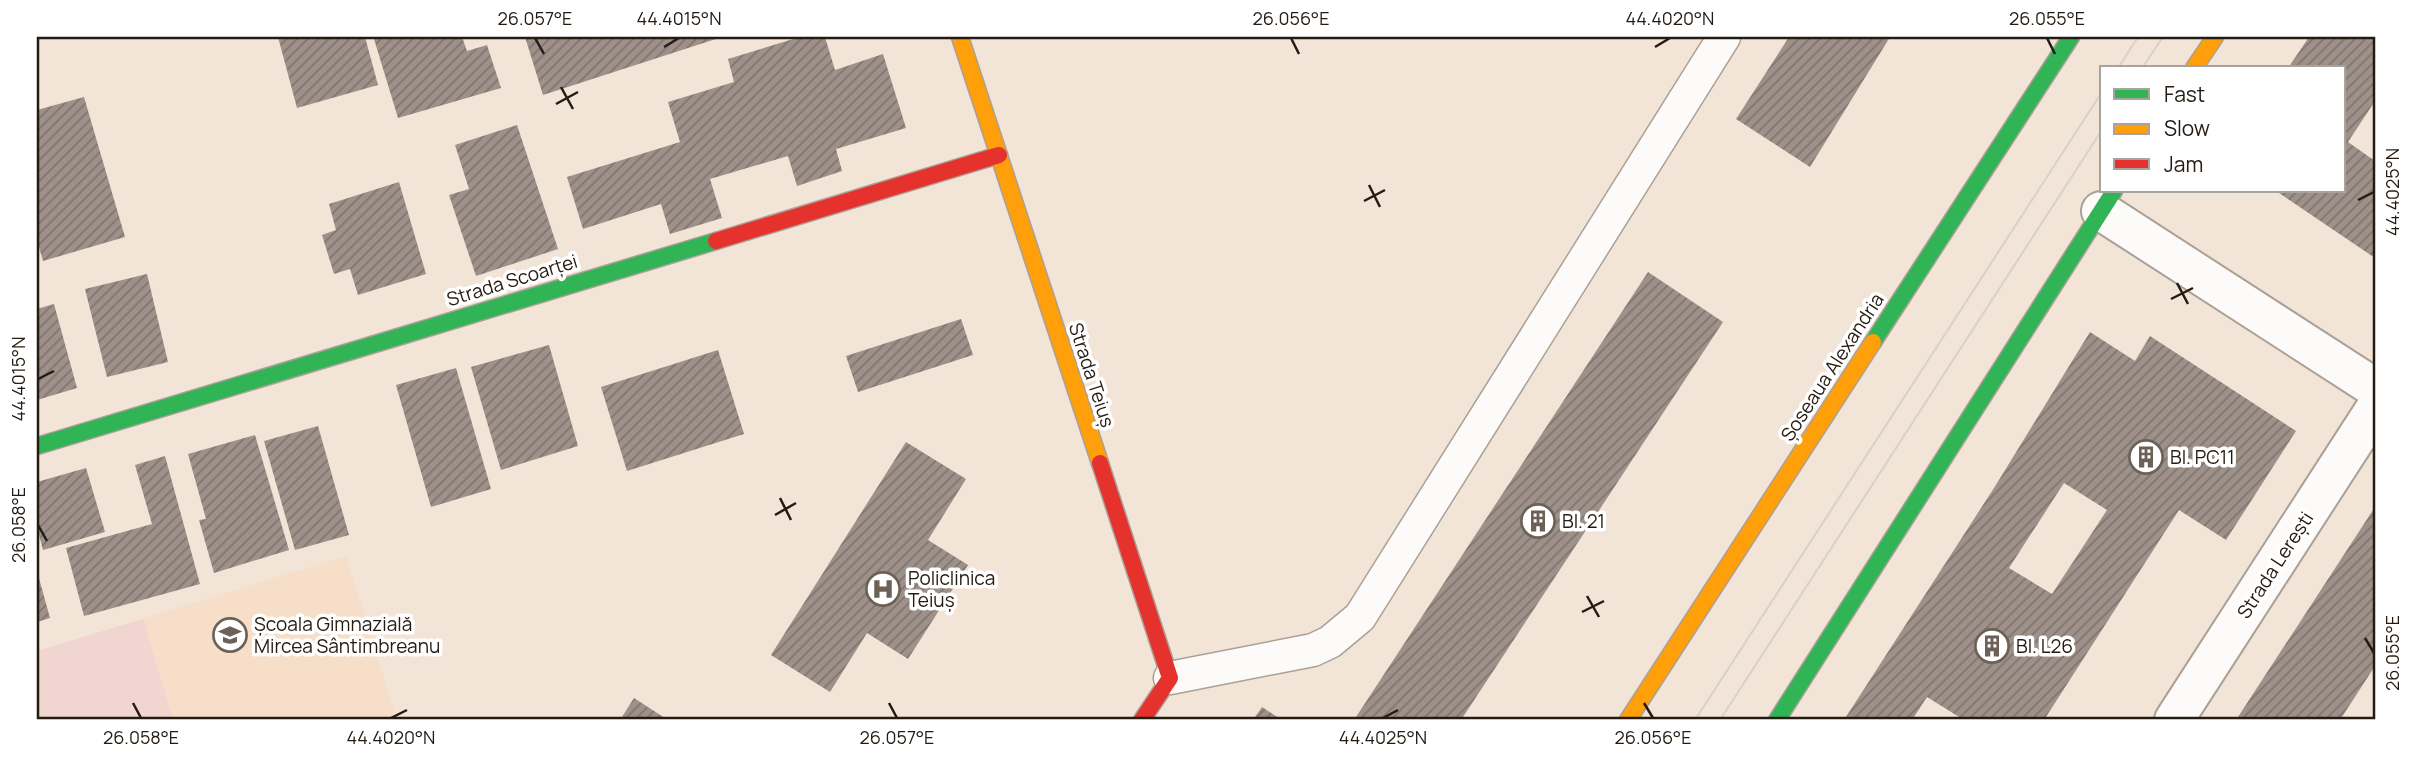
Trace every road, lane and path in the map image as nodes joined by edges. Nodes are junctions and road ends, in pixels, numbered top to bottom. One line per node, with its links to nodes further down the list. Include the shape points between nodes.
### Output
1 (960, 37): 6 (street, Strada Teiuș)
2 (1724, 37): 11 (lane, via 1360,617 1313,650)
3 (2071, 37): 13 (street, Șoseaua Alexandria)
4 (2215, 37): 5 (street)
5 (2195, 66)
6 (999, 155): 10 (street, Strada Scoarței); 11 (street, Strada Teiuș)
7 (2108, 201): 8 (street); 14 (street)
8 (2375, 388)
9 (2375, 409): 15 (street, Strada Lerești)
10 (37, 446)
11 (1170, 678): 12 (street)
12 (1142, 720)
13 (1628, 720)
14 (1777, 720)
15 (2174, 720)

